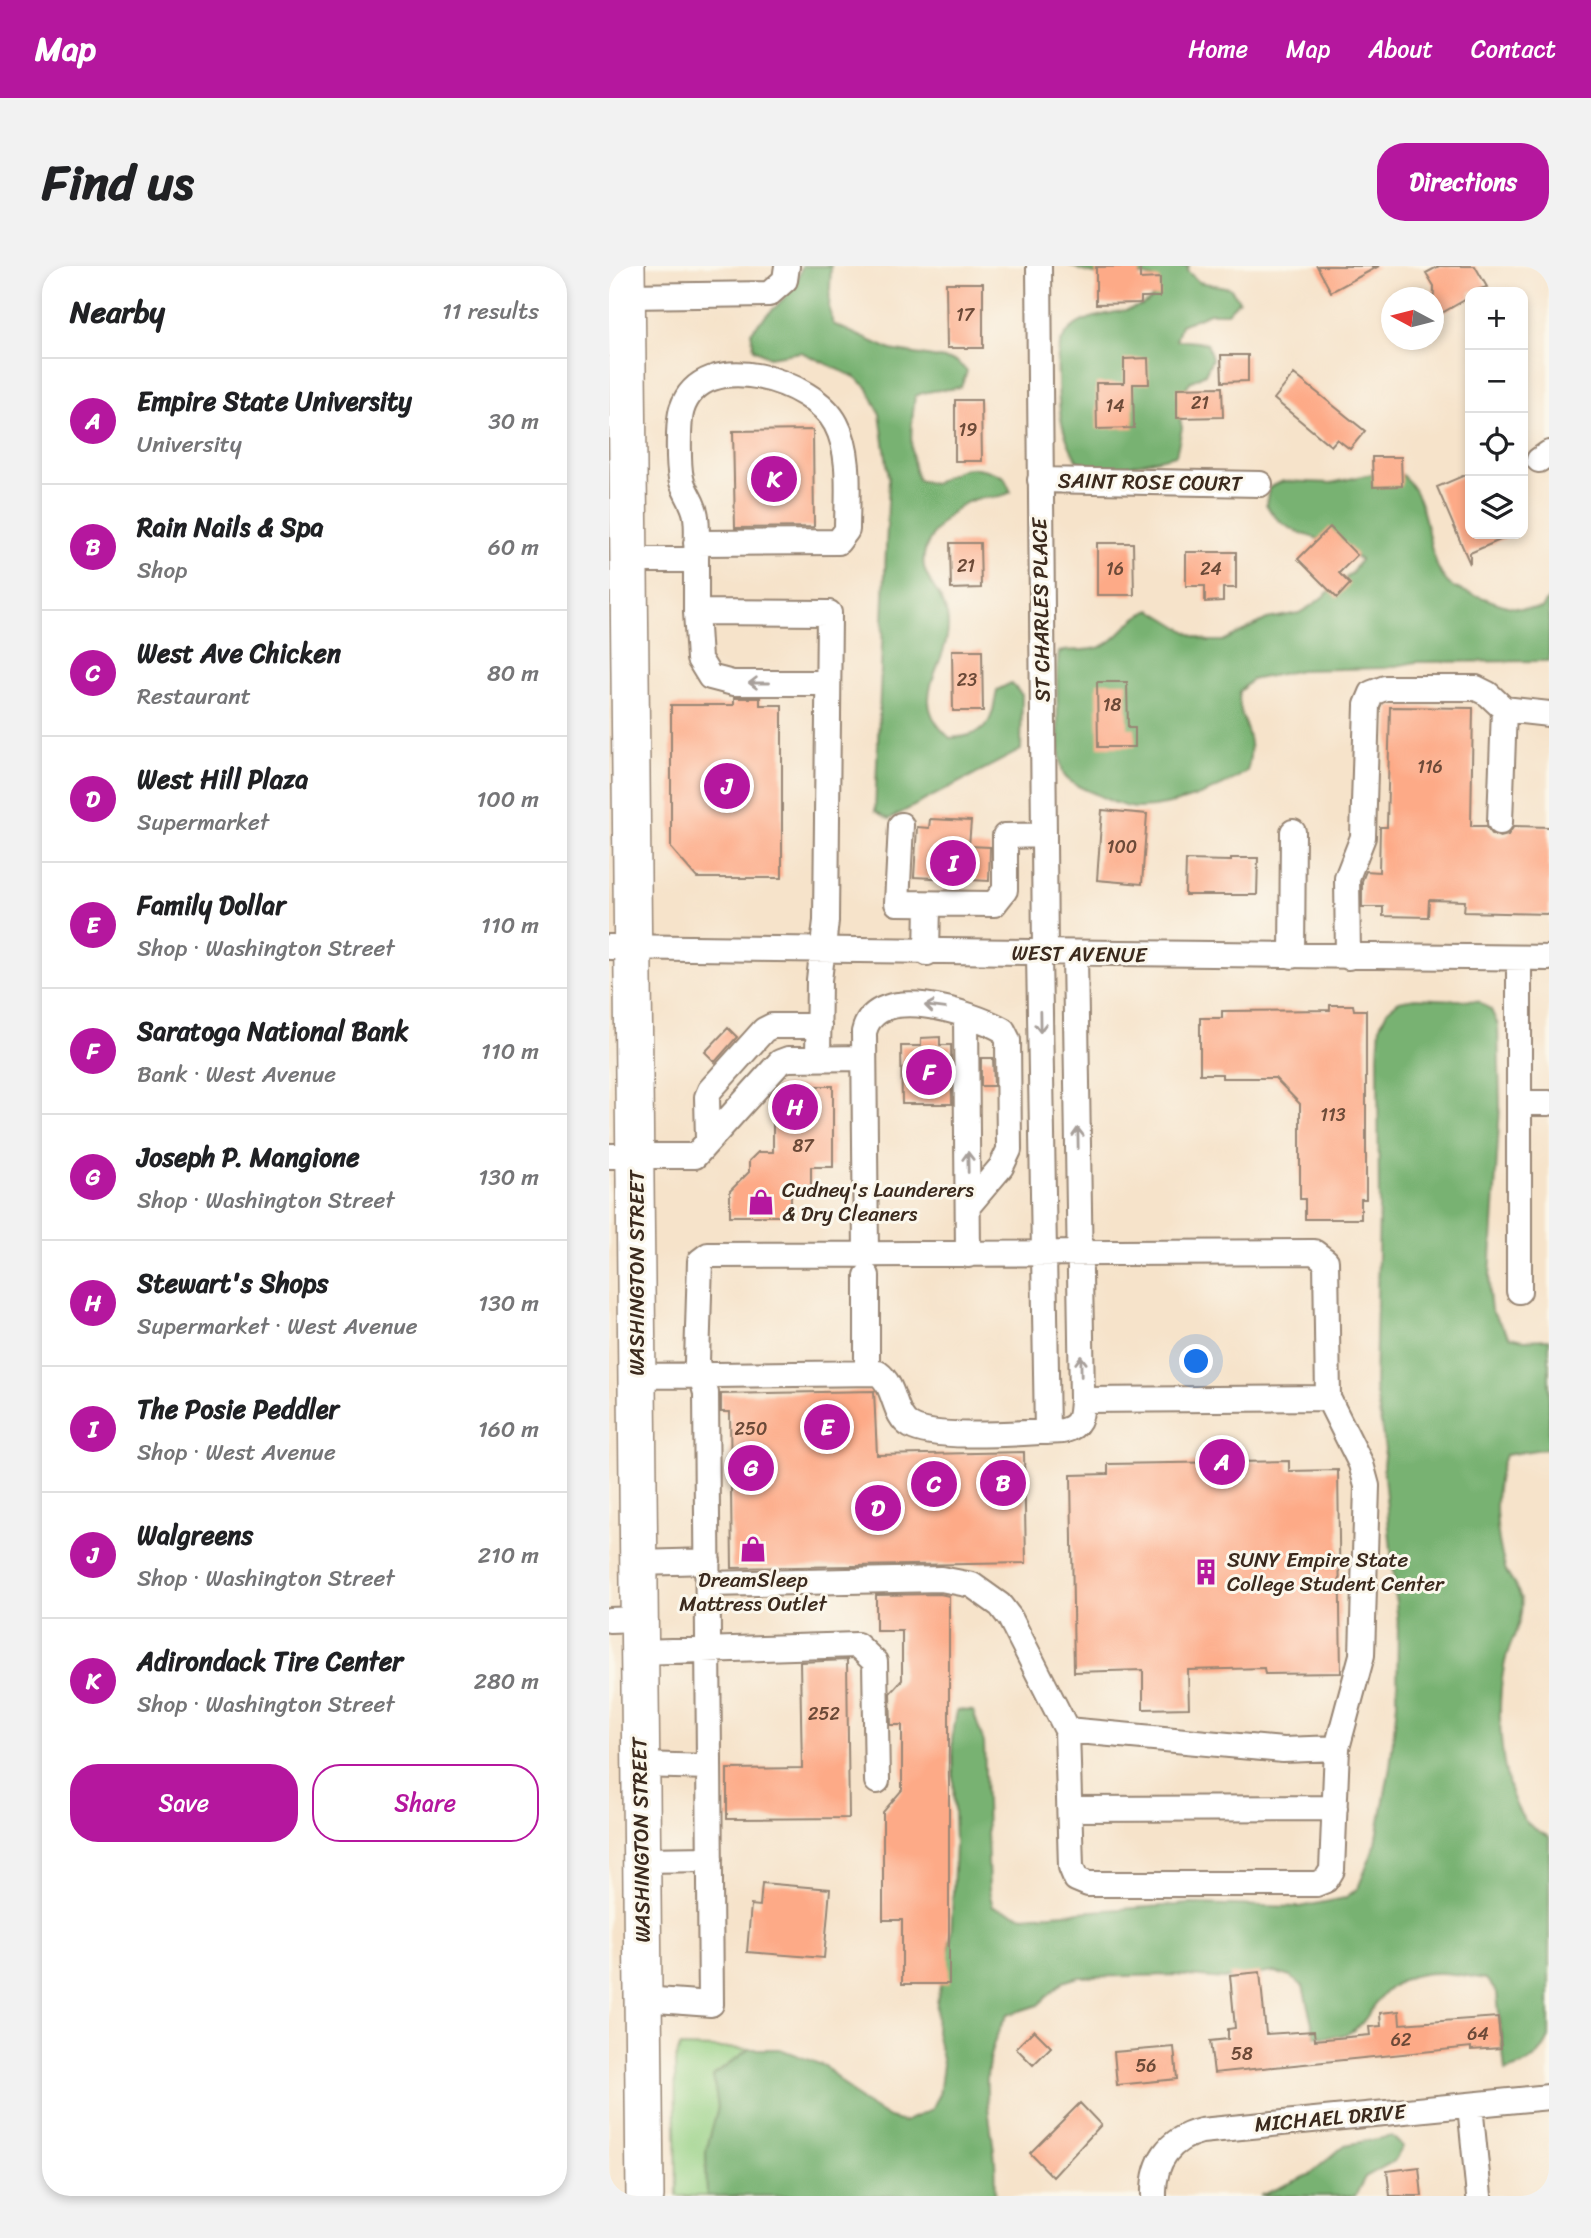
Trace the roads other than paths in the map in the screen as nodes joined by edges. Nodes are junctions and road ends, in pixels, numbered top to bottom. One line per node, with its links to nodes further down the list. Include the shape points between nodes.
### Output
1 (787, 266): 3 (street, via 785,281 769,295)
2 (1039, 266): 4 (street, ST CHARLES PLACE)
3 (626, 281): 6 (highway, WASHINGTON STREET)
4 (1040, 481): 5 (street, SAINT ROSE COURT); 16 (street, ST CHARLES PLACE)
5 (1260, 484)
6 (623, 544): 7 (street); 12 (highway, WASHINGTON STREET)
7 (696, 551): 7 (street, via 696,514 681,479 681,411 689,393 705,379 728,372 754,375 822,407 836,423 843,442 845,536 838,542); 8 (street)
8 (696, 612): 9 (street, one-way to 8, via 733,683 710,677 699,659); 9 (street, via 829,613)
9 (827, 683): 19 (street)
10 (1504, 709): 11 (street); 13 (street); 24 (street, via 1476,688 1427,697 1385,688 1369,698 1363,837 1347,878)
11 (1549, 714)
12 (620, 738): 18 (highway, WASHINGTON STREET)
13 (1500, 822)
14 (901, 825): 17 (street, via 897,902)
15 (1293, 832): 23 (street)
16 (1044, 835): 17 (street, via 1005,836 1005,890 994,904); 21 (street, ST CHARLES PLACE)
17 (929, 904): 20 (street)
18 (621, 947): 19 (street, WEST AVENUE); 34 (highway, WASHINGTON STREET)
19 (822, 951): 20 (street, WEST AVENUE); 28 (street)
20 (927, 953): 21 (street, WEST AVENUE)
21 (1042, 954): 22 (street, WEST AVENUE); 36 (street, ST CHARLES PLACE, one-way to 36)
22 (1075, 955): 23 (street, WEST AVENUE); 38 (street, one-way to 22)
23 (1292, 956): 24 (street, WEST AVENUE)
24 (1348, 957): 25 (street, WEST AVENUE)
25 (1518, 958): 26 (street, WEST AVENUE); 31 (street)
26 (1549, 958)
27 (966, 1015): 30 (street, one-way to 30, via 931,1006 889,1006 876,1011 867,1019); 35 (street, one-way to 27); 35 (street, via 1003,1030 1008,1040 1010,1135 1006,1160)
28 (818, 1026): 29 (street); 33 (street, via 764,1030 710,1090)
29 (818, 1058): 30 (street); 33 (street, via 780,1062)
30 (863, 1058): 39 (street)
31 (1518, 1103): 32 (street); 40 (street)
32 (1549, 1103)
33 (708, 1140): 34 (street, via 695,1156)
34 (623, 1156): 43 (highway, WASHINGTON STREET)
35 (968, 1206): 37 (street)
36 (1045, 1254): 37 (street); 38 (street); 46 (street, ST CHARLES PLACE)
37 (968, 1255): 39 (street)
38 (1080, 1255): 44 (street, via 1314,1252 1326,1261); 45 (street, one-way to 38)
39 (866, 1266): 41 (street); 42 (street, via 703,1257 698,1266 697,1362)
40 (1519, 1291)
41 (867, 1373): 42 (street); 46 (street, via 887,1379 900,1415 912,1427 936,1434)
42 (701, 1375): 43 (street); 48 (street, via 706,1392)
43 (638, 1376): 47 (highway, WASHINGTON STREET)
44 (1328, 1398): 45 (street); 52 (street, via 1367,1486 1362,1654)
45 (1082, 1400): 46 (street, via 1081,1419 1075,1428)
46 (1047, 1432)
47 (639, 1563): 48 (street); 49 (highway, WASHINGTON STREET)
48 (708, 1573): 50 (street); 51 (street, via 941,1579 972,1585 988,1594 1010,1618)
49 (629, 1630): 50 (street); 53 (highway, WASHINGTON STREET)
50 (708, 1650): 54 (street); 55 (street, via 857,1645 875,1662)
51 (1067, 1730): 52 (street, via 1283,1750); 57 (street)
52 (1337, 1748): 56 (street)
53 (641, 1765): 54 (street); 59 (highway, WASHINGTON STREET)
54 (709, 1766): 58 (street)
55 (877, 1781)
56 (1335, 1808): 57 (street); 57 (street, via 1332,1870 1326,1880 1316,1884 1082,1883 1071,1867)
57 (1071, 1809)
58 (710, 1859): 59 (street); 60 (street, via 711,2004)
59 (641, 1860): 60 (highway, WASHINGTON STREET)
60 (643, 1999): 63 (highway, WASHINGTON STREET)
61 (1549, 2097): 62 (street, MICHAEL DRIVE)
62 (1470, 2105): 64 (street, MICHAEL DRIVE, via 1189,2134 1162,2156); 65 (street)
63 (645, 2196)
64 (1154, 2196)
65 (1479, 2196)

